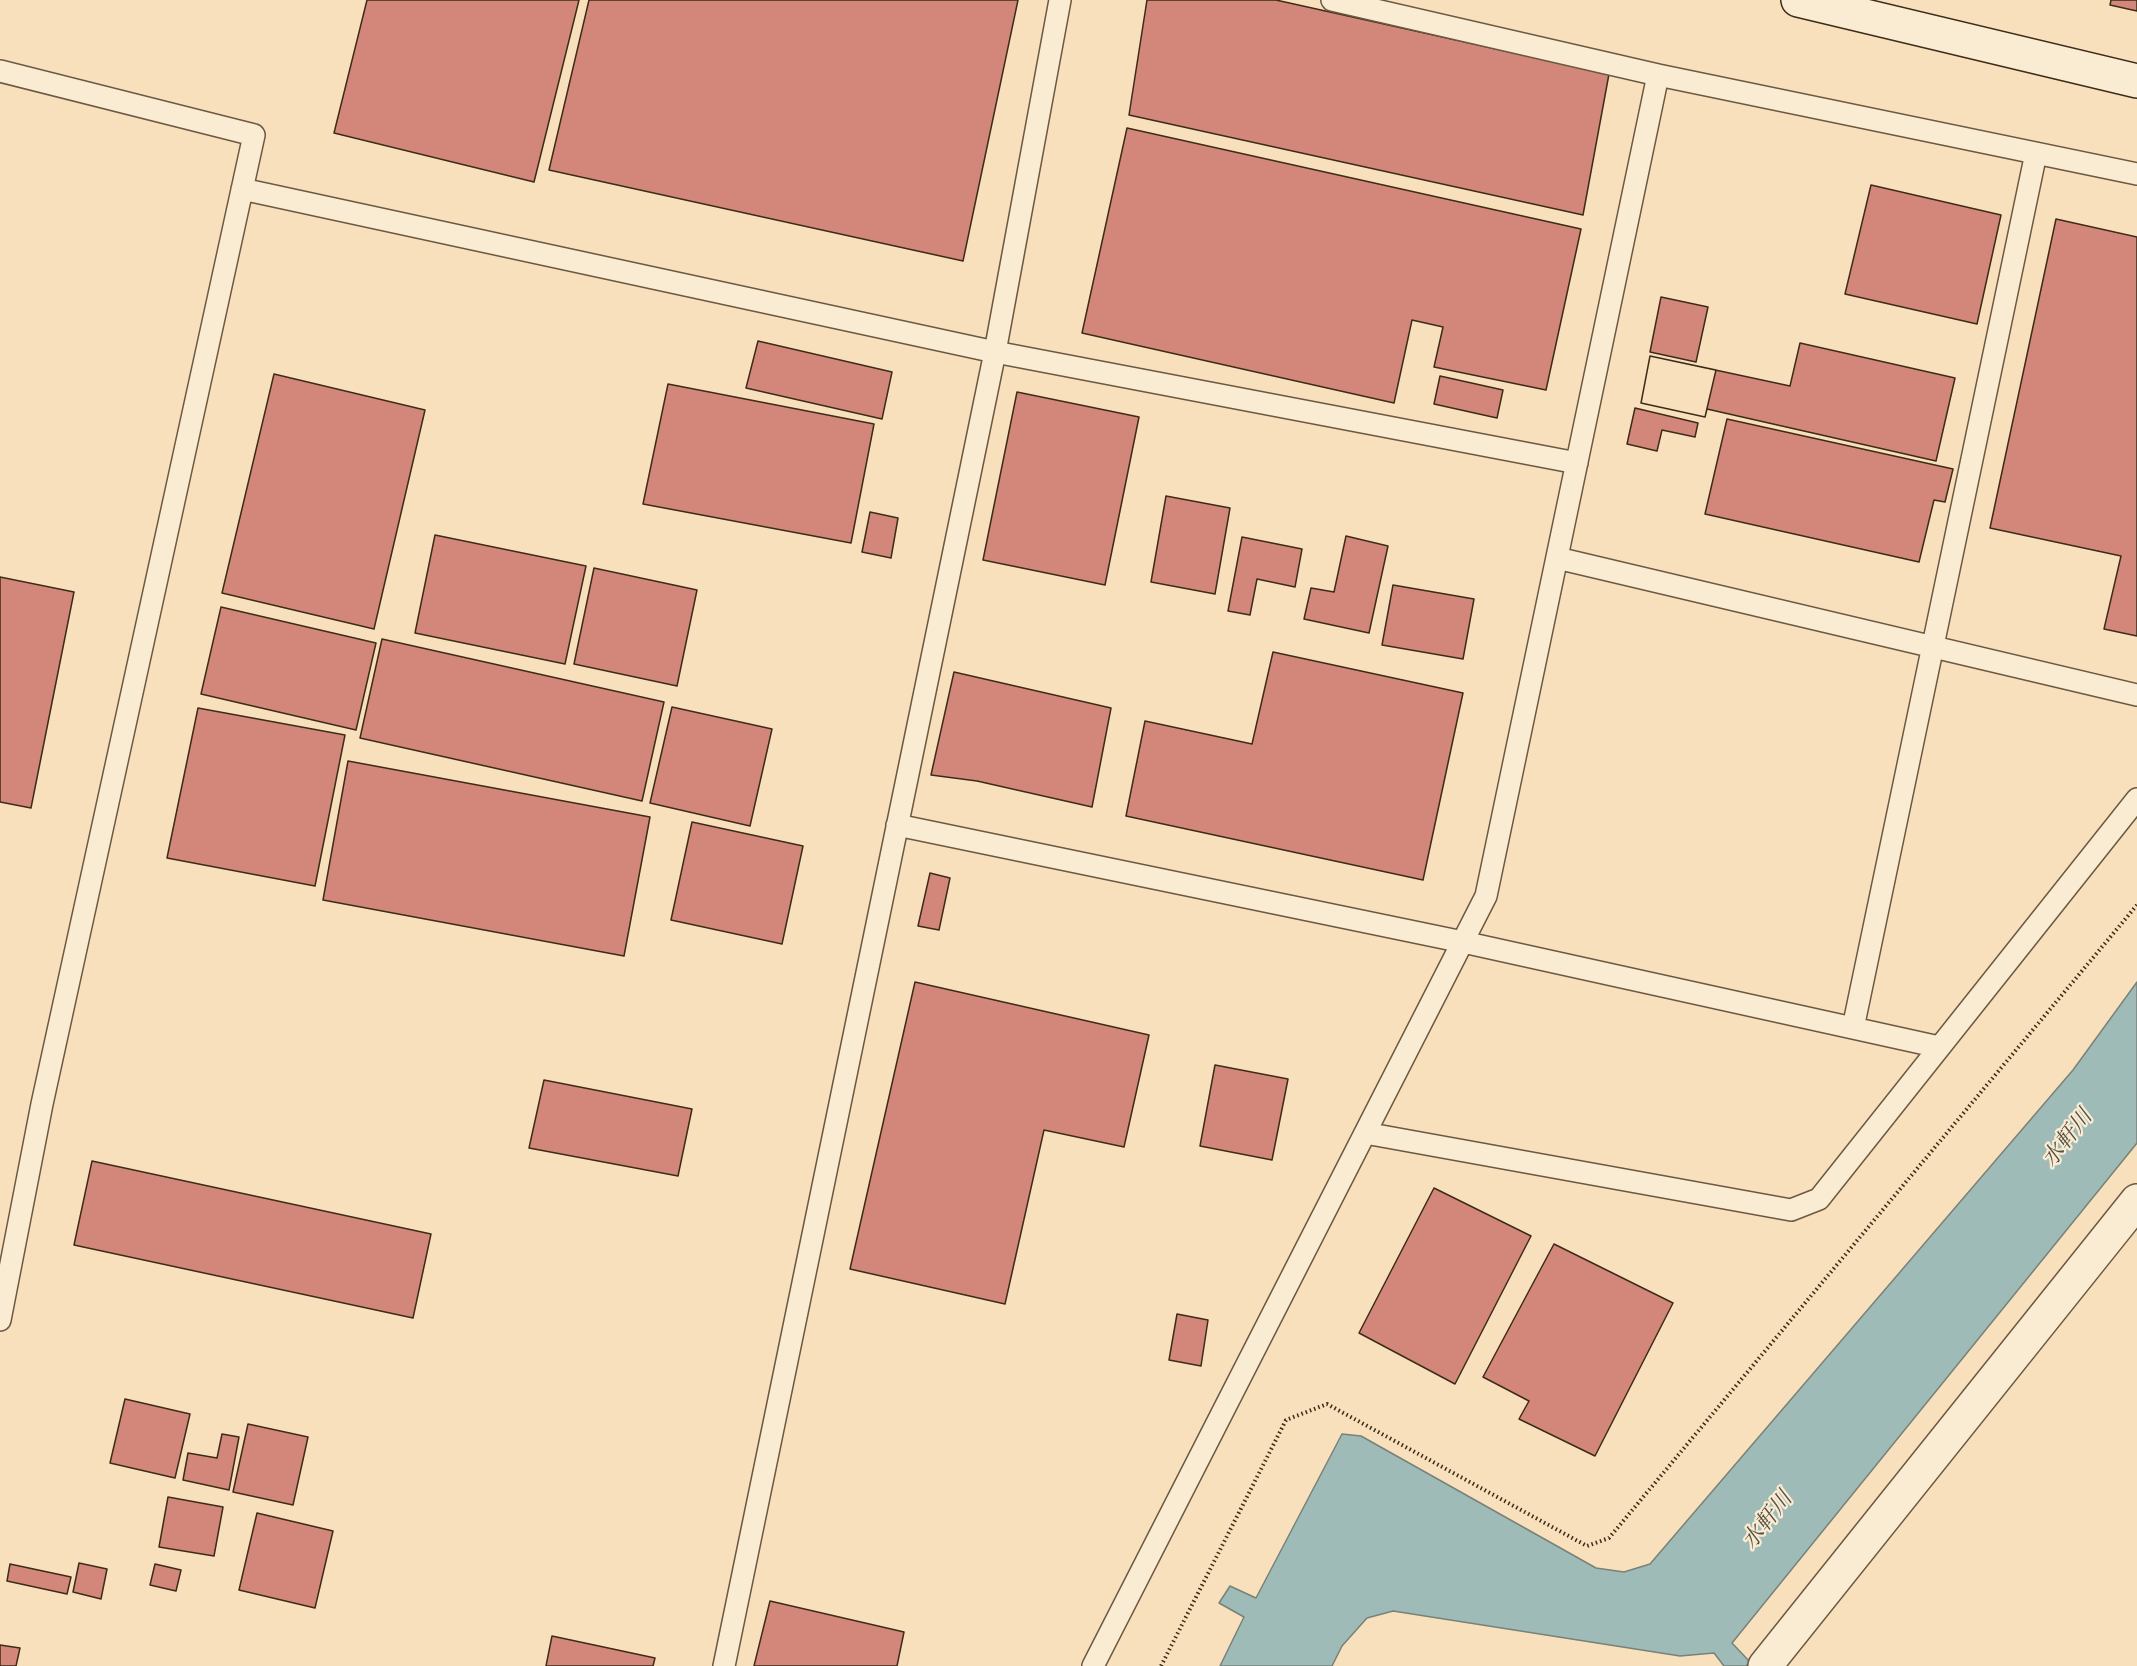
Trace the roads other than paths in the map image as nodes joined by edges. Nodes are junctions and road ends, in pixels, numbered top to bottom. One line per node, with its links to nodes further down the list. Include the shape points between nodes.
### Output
1 (1060, 0): 10 (lane)
2 (1332, 0): 5 (lane)
3 (1798, 0): 6 (street)
4 (0, 71): 9 (lane, via 254,135)
5 (1658, 75): 7 (lane); 11 (lane)
6 (2137, 81)
7 (2036, 153): 8 (lane); 13 (lane)
8 (2137, 174)
9 (242, 189): 10 (lane); 22 (lane, via 42,1104)
10 (995, 352): 11 (lane); 16 (lane)
11 (1577, 463): 12 (lane)
12 (1557, 558): 13 (lane); 17 (lane, via 1486,896)
13 (1931, 646): 14 (lane); 18 (lane)
14 (2137, 695)
15 (2137, 799): 19 (lane)
16 (897, 825): 17 (lane); 23 (lane)
17 (1463, 942): 18 (lane); 20 (lane)
18 (1853, 1029): 19 (lane)
19 (1939, 1047): 20 (lane, via 1819,1199 1791,1210)
20 (1365, 1133): 24 (lane)
21 (2137, 1201): 25 (street)
22 (0, 1320)
23 (724, 1666)
24 (1093, 1666)
25 (1765, 1666)

